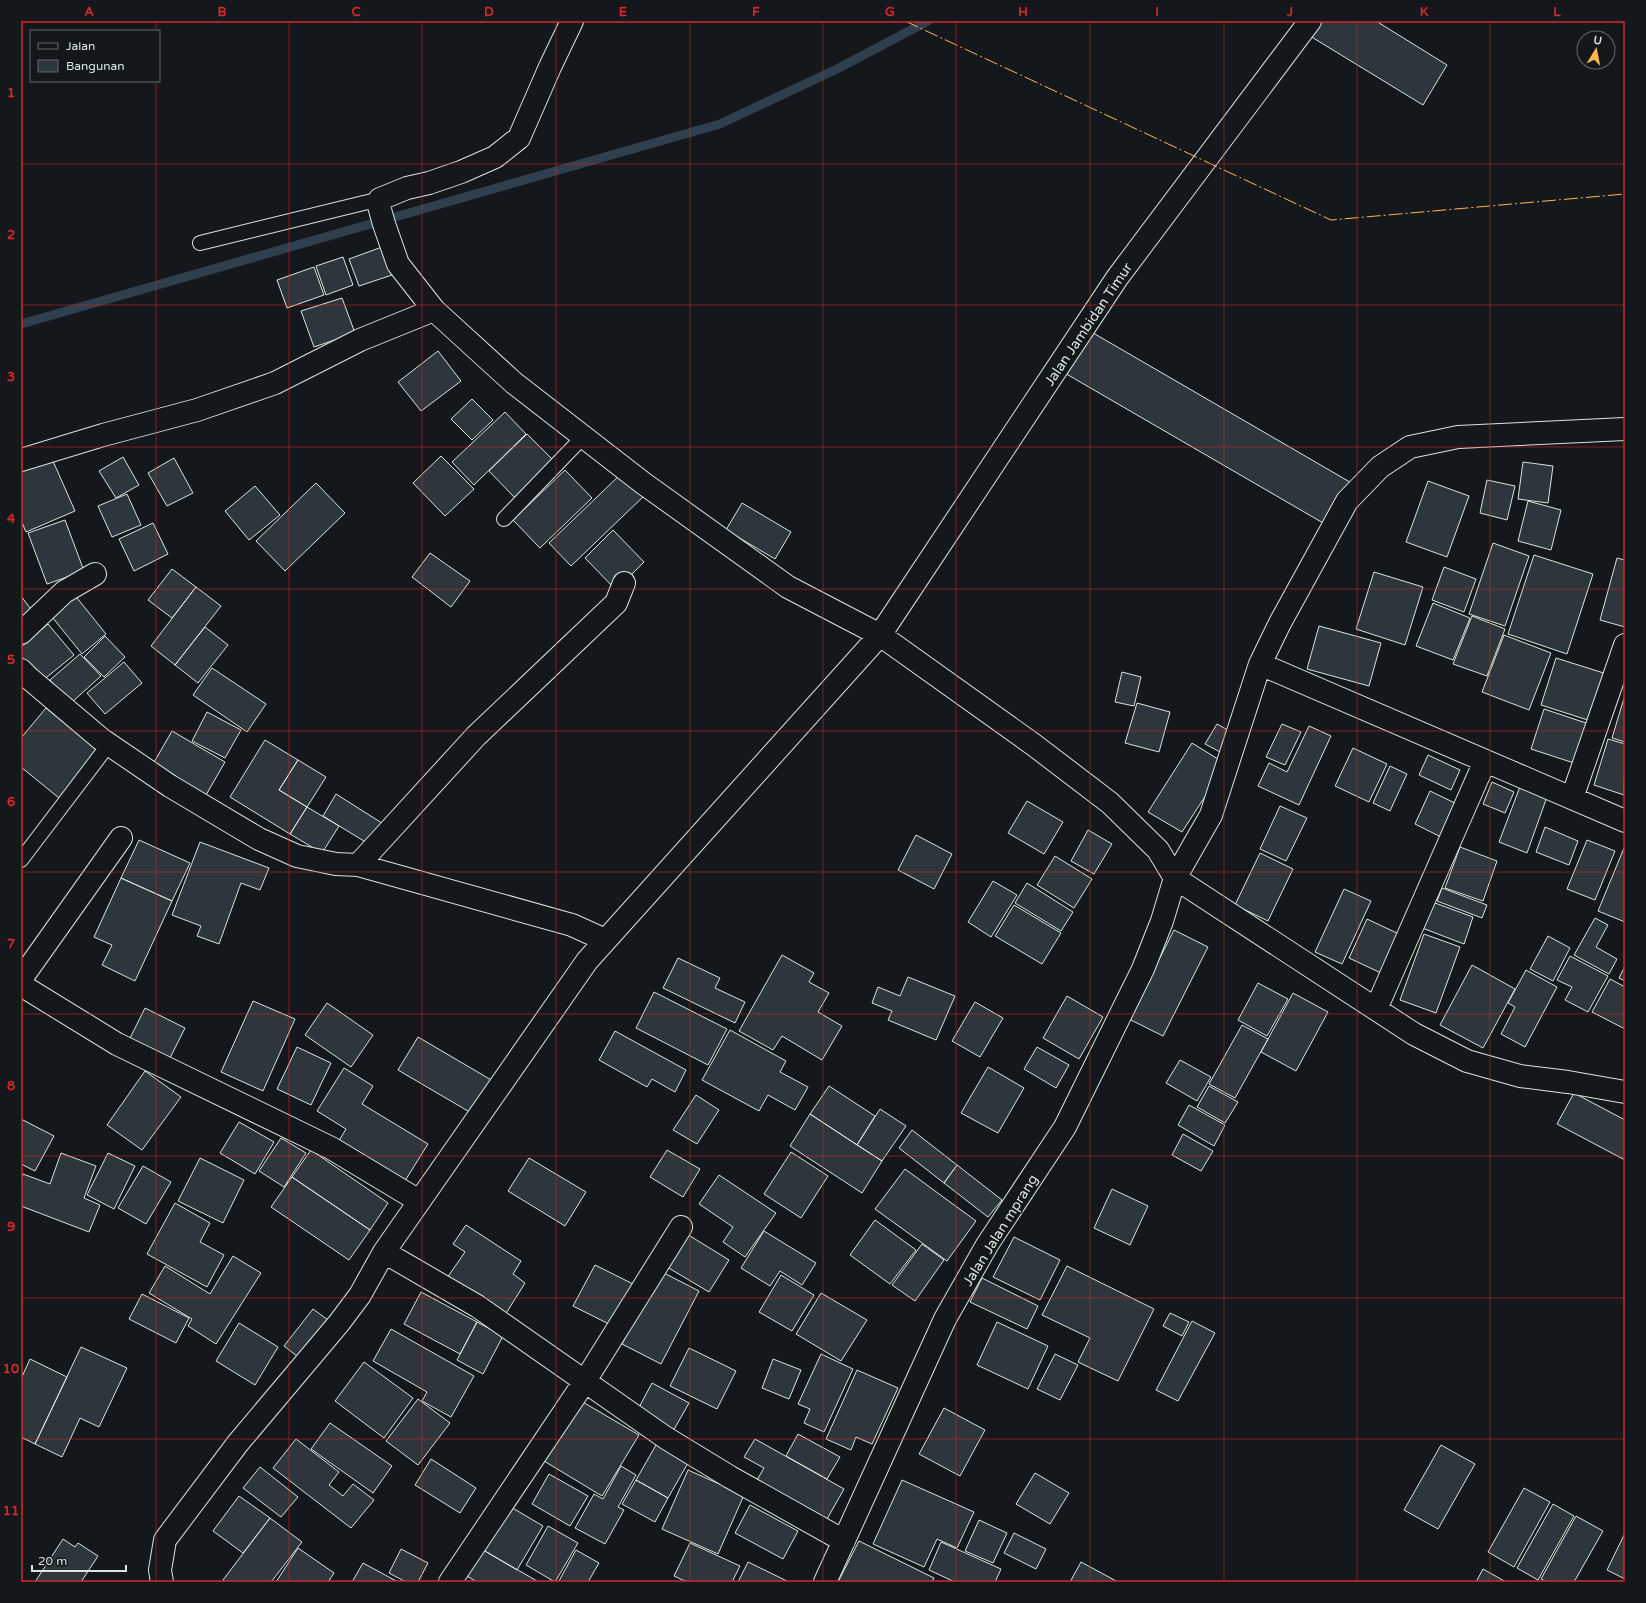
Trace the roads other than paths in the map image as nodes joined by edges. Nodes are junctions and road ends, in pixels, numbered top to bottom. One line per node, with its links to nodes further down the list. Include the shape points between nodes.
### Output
1 (572, 21): 3 (street, via 519,138 495,157 461,172 393,193)
2 (1310, 21): 13 (street, Jalan Jambidan Timur, via 1118,278)
3 (381, 210): 4 (lane); 5 (street, via 398,264)
4 (200, 243)
5 (434, 310): 7 (street, via 514,383); 8 (street, via 360,340 275,383 197,410)
6 (1625, 429): 15 (street, Jalan Jalan mprang, via 1458,438 1410,447 1380,467 1347,501)
7 (583, 437): 9 (lane); 13 (street, via 788,587)
8 (21, 460)
9 (504, 519)
10 (95, 574): 12 (street, via 64,592)
11 (624, 583): 23 (street, via 616,603 476,736)
12 (21, 633)
13 (880, 635): 24 (street, via 1034,745 1110,803 1158,850); 25 (street, Jalan Jambidan Timur)
14 (1625, 645): 19 (street)
15 (1260, 664): 18 (street); 24 (street, Jalan Jalan mprang, via 1212,815)
16 (21, 670): 17 (street)
17 (109, 744): 22 (lane); 23 (street, via 170,786 259,839 297,856 336,864)
18 (1485, 761): 19 (street); 28 (street)
19 (1572, 798): 20 (street)
20 (1625, 821)
21 (120, 838): 26 (street)
22 (21, 860)
23 (358, 865): 25 (street, via 572,925)
24 (1174, 878): 28 (street); 34 (street, Jalan Jalan mprang, via 1162,921 1143,969 1091,1077 1065,1127 988,1245 945,1319)
25 (605, 940): 30 (street, Jalan Jambidan Timur, via 587,961 439,1171)
26 (21, 979)
27 (21, 985): 30 (street, via 117,1044 331,1148)
28 (1376, 1009): 29 (street, via 1414,1034 1466,1060 1520,1076)
29 (1625, 1092)
30 (420, 1202): 32 (street, Jalan Jambidan Timur)
31 (681, 1228): 33 (street)
32 (384, 1252): 33 (street, via 477,1306); 35 (street, Jalan Jambidan Timur, via 360,1295 339,1323 238,1443 165,1540 160,1570)
33 (585, 1381): 34 (street, via 666,1438); 36 (street)
34 (844, 1541): 37 (street, Jalan Jalan mprang)
35 (162, 1582)
36 (450, 1582)
37 (825, 1582)

